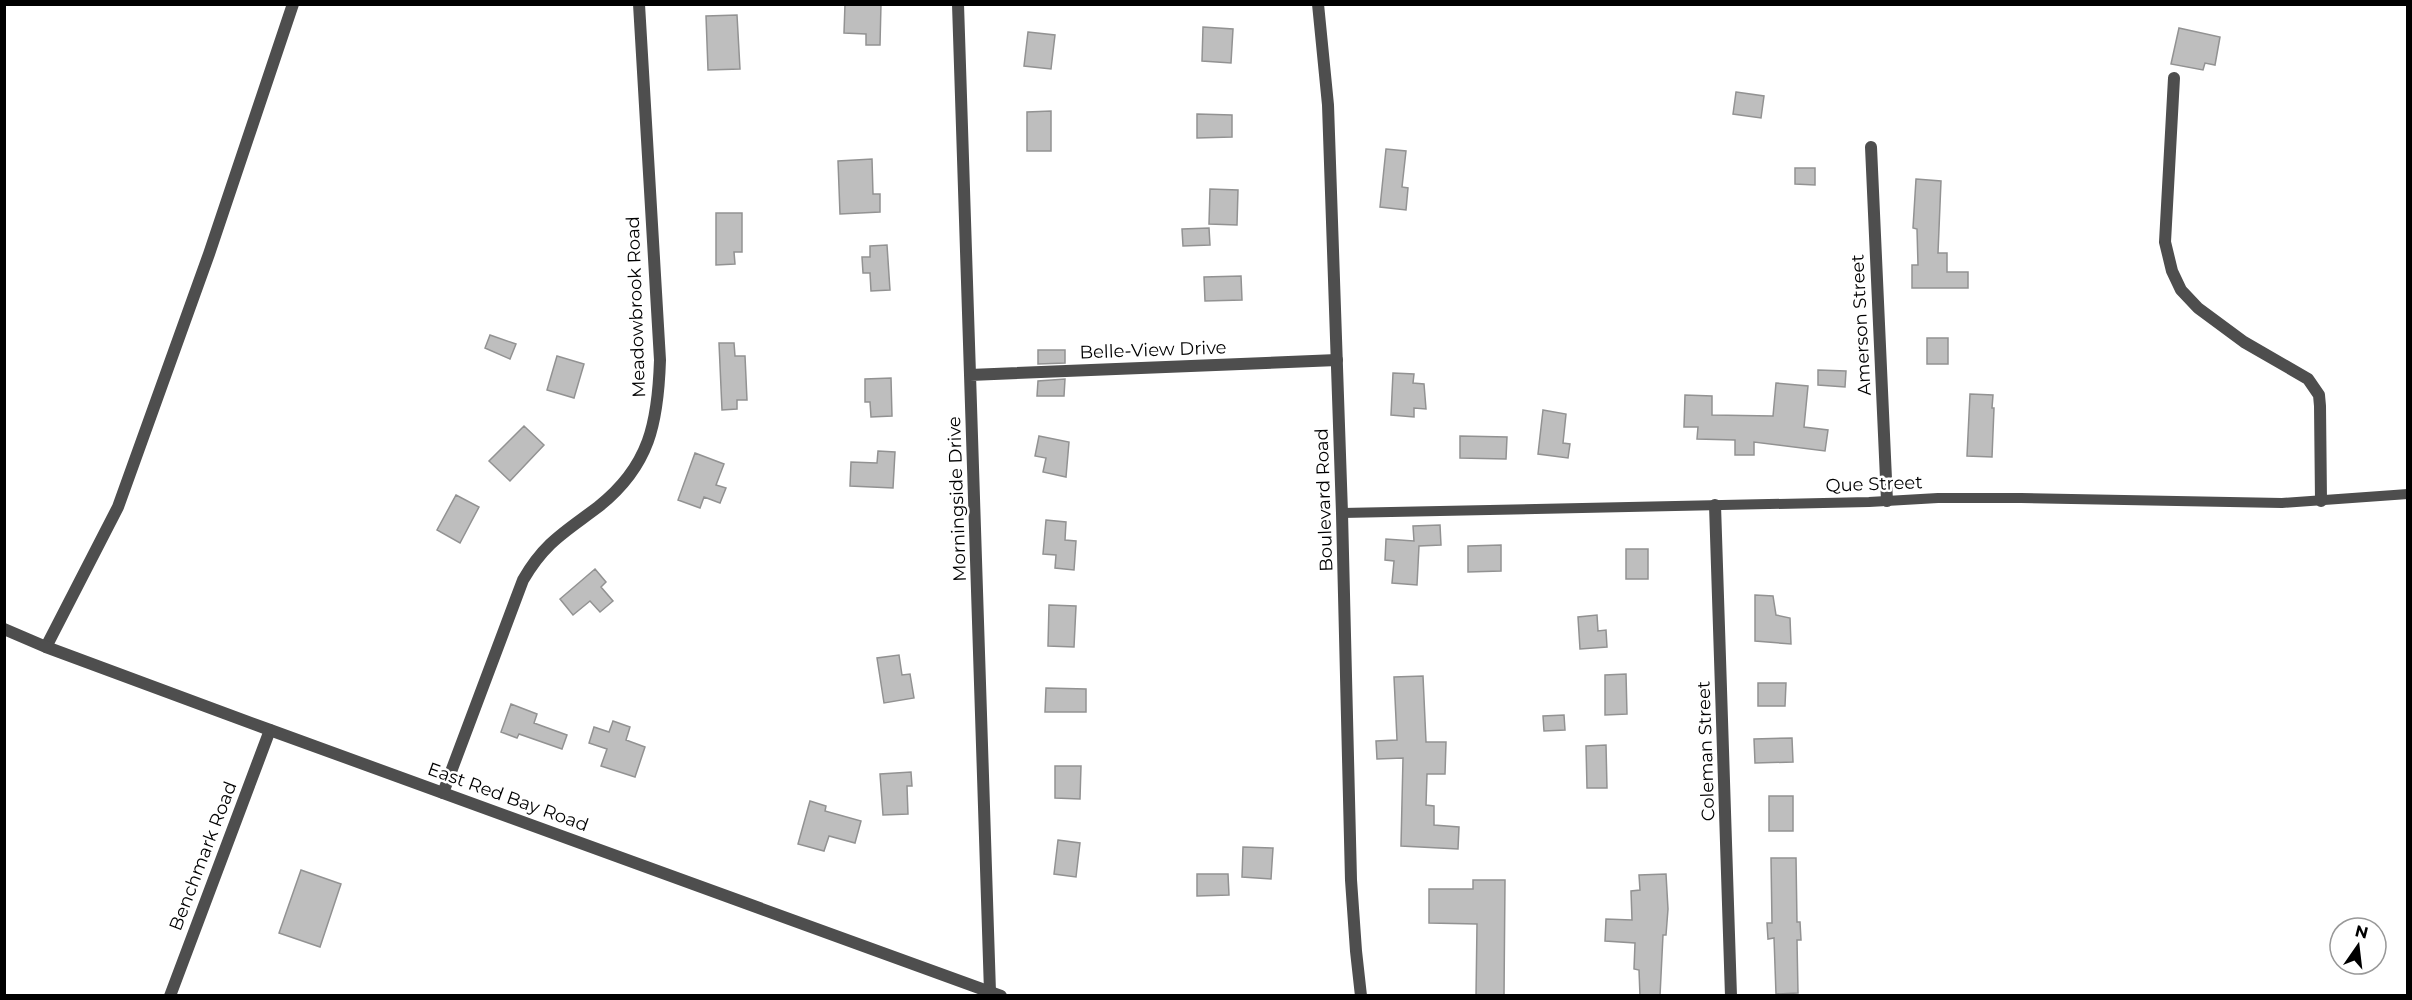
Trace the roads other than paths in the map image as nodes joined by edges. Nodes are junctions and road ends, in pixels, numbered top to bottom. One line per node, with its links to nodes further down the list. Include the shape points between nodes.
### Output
1 (292, 4): 15 (street, via 209,254 118,507)
2 (639, 4): 17 (street, Meadowbrook Road, via 660,360 652,431 638,463 615,492 541,551 523,579)
3 (958, 4): 8 (street, Morningside Drive)
4 (1318, 4): 7 (street, Boulevard Road, via 1328,105)
5 (2174, 78): 11 (street, via 2165,242 2172,271 2181,290 2198,308 2314,386 2320,406)
6 (1871, 147): 10 (street, Amerson Street)
7 (1337, 360): 8 (street, Belle-View Drive); 13 (street, Boulevard Road)
8 (970, 375): 18 (street, Morningside Drive)
9 (2408, 494): 11 (lane, Que Street)
10 (1887, 501): 11 (lane, Que Street); 12 (lane, Que Street)
11 (2321, 501)
12 (1715, 505): 13 (lane, Que Street); 21 (street, Coleman Street)
13 (1342, 513): 20 (street, Boulevard Road, via 1351,880)
14 (4, 629): 15 (street, East Red Bay Road)
15 (46, 647): 16 (street, East Red Bay Road)
16 (270, 730): 17 (street, East Red Bay Road); 19 (street, Benchmark Road)
17 (443, 793): 18 (street, East Red Bay Road)
18 (995, 994)
19 (170, 996)
20 (1361, 996)
21 (1731, 996)

